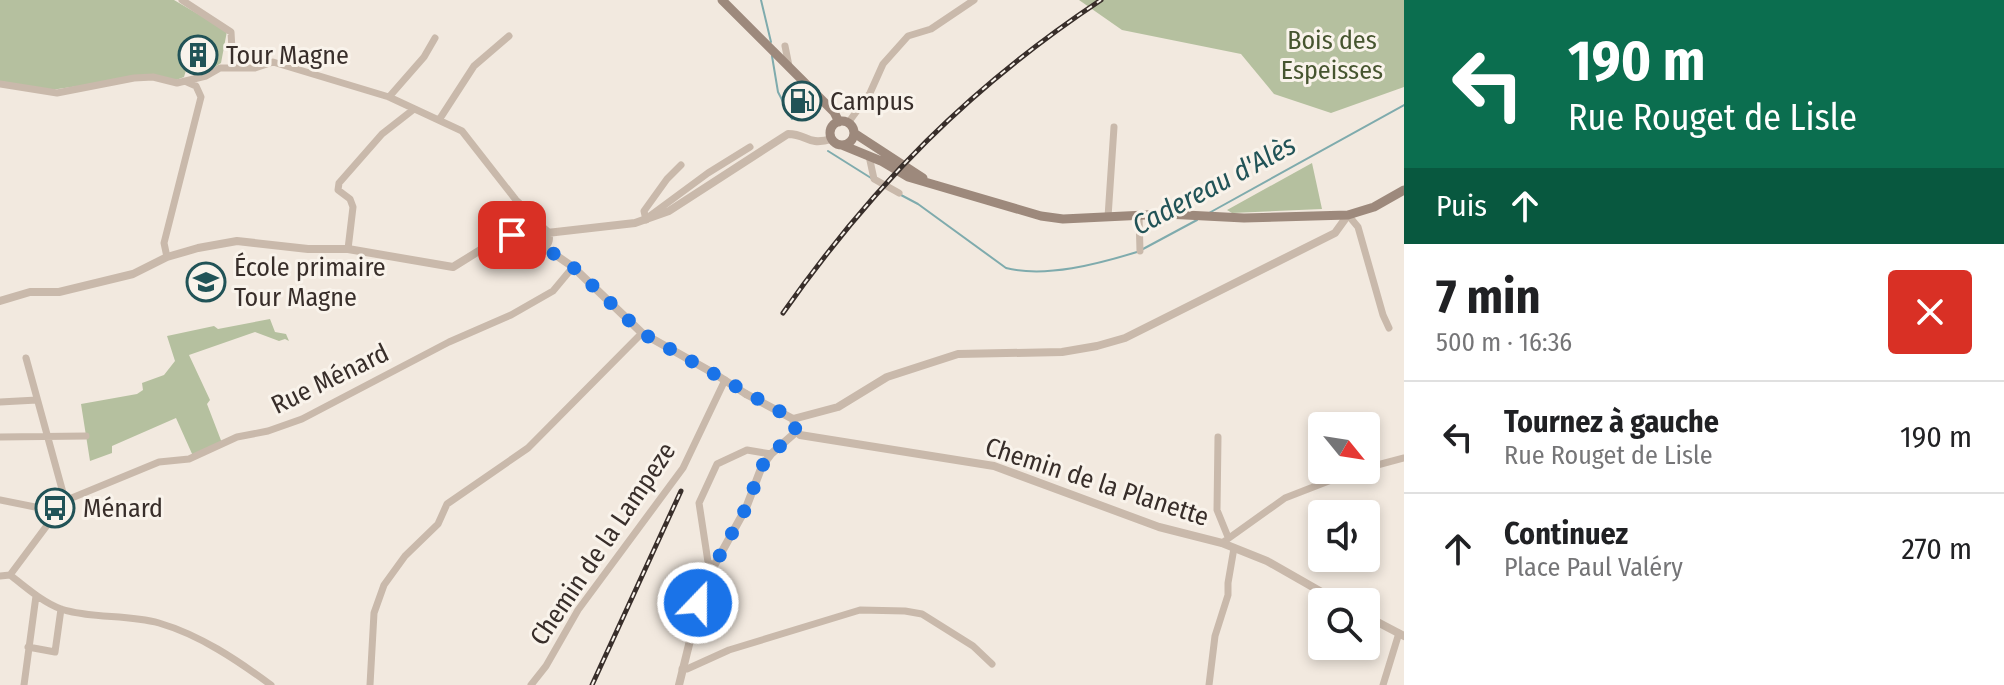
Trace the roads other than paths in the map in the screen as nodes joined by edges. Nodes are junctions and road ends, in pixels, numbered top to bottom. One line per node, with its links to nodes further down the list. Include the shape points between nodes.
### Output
1 (182, 0): 8 (street, via 231,32)
2 (722, 0): 7 (main road)
3 (974, 0): 14 (street, via 931,29 908,36)
4 (509, 36): 13 (street, via 474,66)
5 (435, 38): 11 (street)
6 (785, 46): 7 (street)
7 (787, 65): 14 (main road)
8 (233, 68): 9 (street); 11 (street, via 273,62)
9 (186, 82): 10 (street, via 134,78 57,93); 35 (street, via 196,86 201,97 164,243)
10 (0, 84)
11 (389, 97): 12 (street)
12 (414, 109): 13 (street); 33 (street, via 382,134 339,183 338,190 353,207)
13 (439, 120): 29 (street, via 462,131 533,215)
14 (844, 122): 16 (main road); 17 (main road, via 832,129)
15 (1114, 127): 27 (street)
16 (854, 133): 18 (main road, via 852,141); 22 (main road)
17 (832, 139): 18 (main road); 28 (street, via 811,143 795,134 784,136 669,211)
18 (842, 145): 20 (main road)
19 (750, 147): 28 (street)
20 (869, 156): 22 (main road, via 900,174); 24 (street, via 874,179)
21 (681, 165): 28 (street, via 644,211)
22 (933, 184): 27 (main road, via 1041,216)
23 (1404, 190): 25 (main road)
24 (899, 193)
25 (1348, 215): 26 (main road); 38 (street, via 1358,227); 44 (street, via 1335,233 1125,338 1062,352 958,354 887,377 838,407)
26 (1139, 216): 27 (main road); 34 (street)
27 (1108, 217)
28 (646, 220): 30 (street)
29 (537, 227): 30 (street); 31 (street)
30 (547, 233): 32 (street)
31 (526, 237): 32 (street, via 532,248); 33 (street, via 503,236 453,267)
32 (544, 247): 36 (street)
33 (348, 249): 35 (street, via 237,241)
34 (1140, 251)
35 (167, 257): 37 (street, via 133,274)
36 (573, 267): 39 (street); 55 (street, Rue Ménard, via 553,291 511,315 302,419 237,437 189,459 159,462)
37 (0, 301)
38 (1389, 328)
39 (642, 333): 41 (street, bridge); 73 (street, via 528,448 447,504 438,524 405,556 384,585 374,613)
40 (26, 358): 42 (street)
41 (725, 380): 44 (street, bridge); 74 (street, Chemin de la Lampeze, via 683,468 578,610)
42 (37, 400): 43 (street); 46 (street)
43 (0, 402)
44 (793, 419): 45 (street)
45 (796, 432): 50 (street); 58 (street, Chemin de la Planette, via 994,466 1159,527)
46 (47, 436): 47 (street); 48 (street); 55 (street)
47 (86, 436)
48 (0, 437)
49 (1218, 437): 58 (street, via 1217,510)
50 (771, 454): 60 (street); 60 (street, via 747,450 717,464 699,503 708,562)
51 (1404, 458): 52 (street)
52 (1380, 464)
53 (1321, 484): 58 (street, via 1285,498)
54 (0, 500): 56 (street)
55 (65, 501): 56 (street, Rue Ménard); 57 (street)
56 (45, 509): 57 (street)
57 (55, 516): 61 (street)
58 (1225, 540): 59 (street, Chemin de la Planette)
59 (1234, 548): 63 (street, Chemin de la Planette); 76 (street)
60 (713, 565): 70 (street)
61 (10, 575): 62 (street); 64 (street)
62 (0, 576)
63 (1314, 588)
64 (36, 596): 65 (street); 68 (street)
65 (61, 609): 68 (street, via 55,652); 72 (street, via 144,619 179,630 232,656)
66 (1380, 623): 67 (street)
67 (1402, 635): 77 (street)
68 (28, 647): 71 (street)
69 (992, 664): 70 (street, via 922,614 860,610)
70 (682, 669): 75 (street)
71 (24, 685)
72 (271, 685)
73 (370, 685)
74 (531, 685)
75 (679, 685)
76 (1209, 685)
77 (1383, 685)

